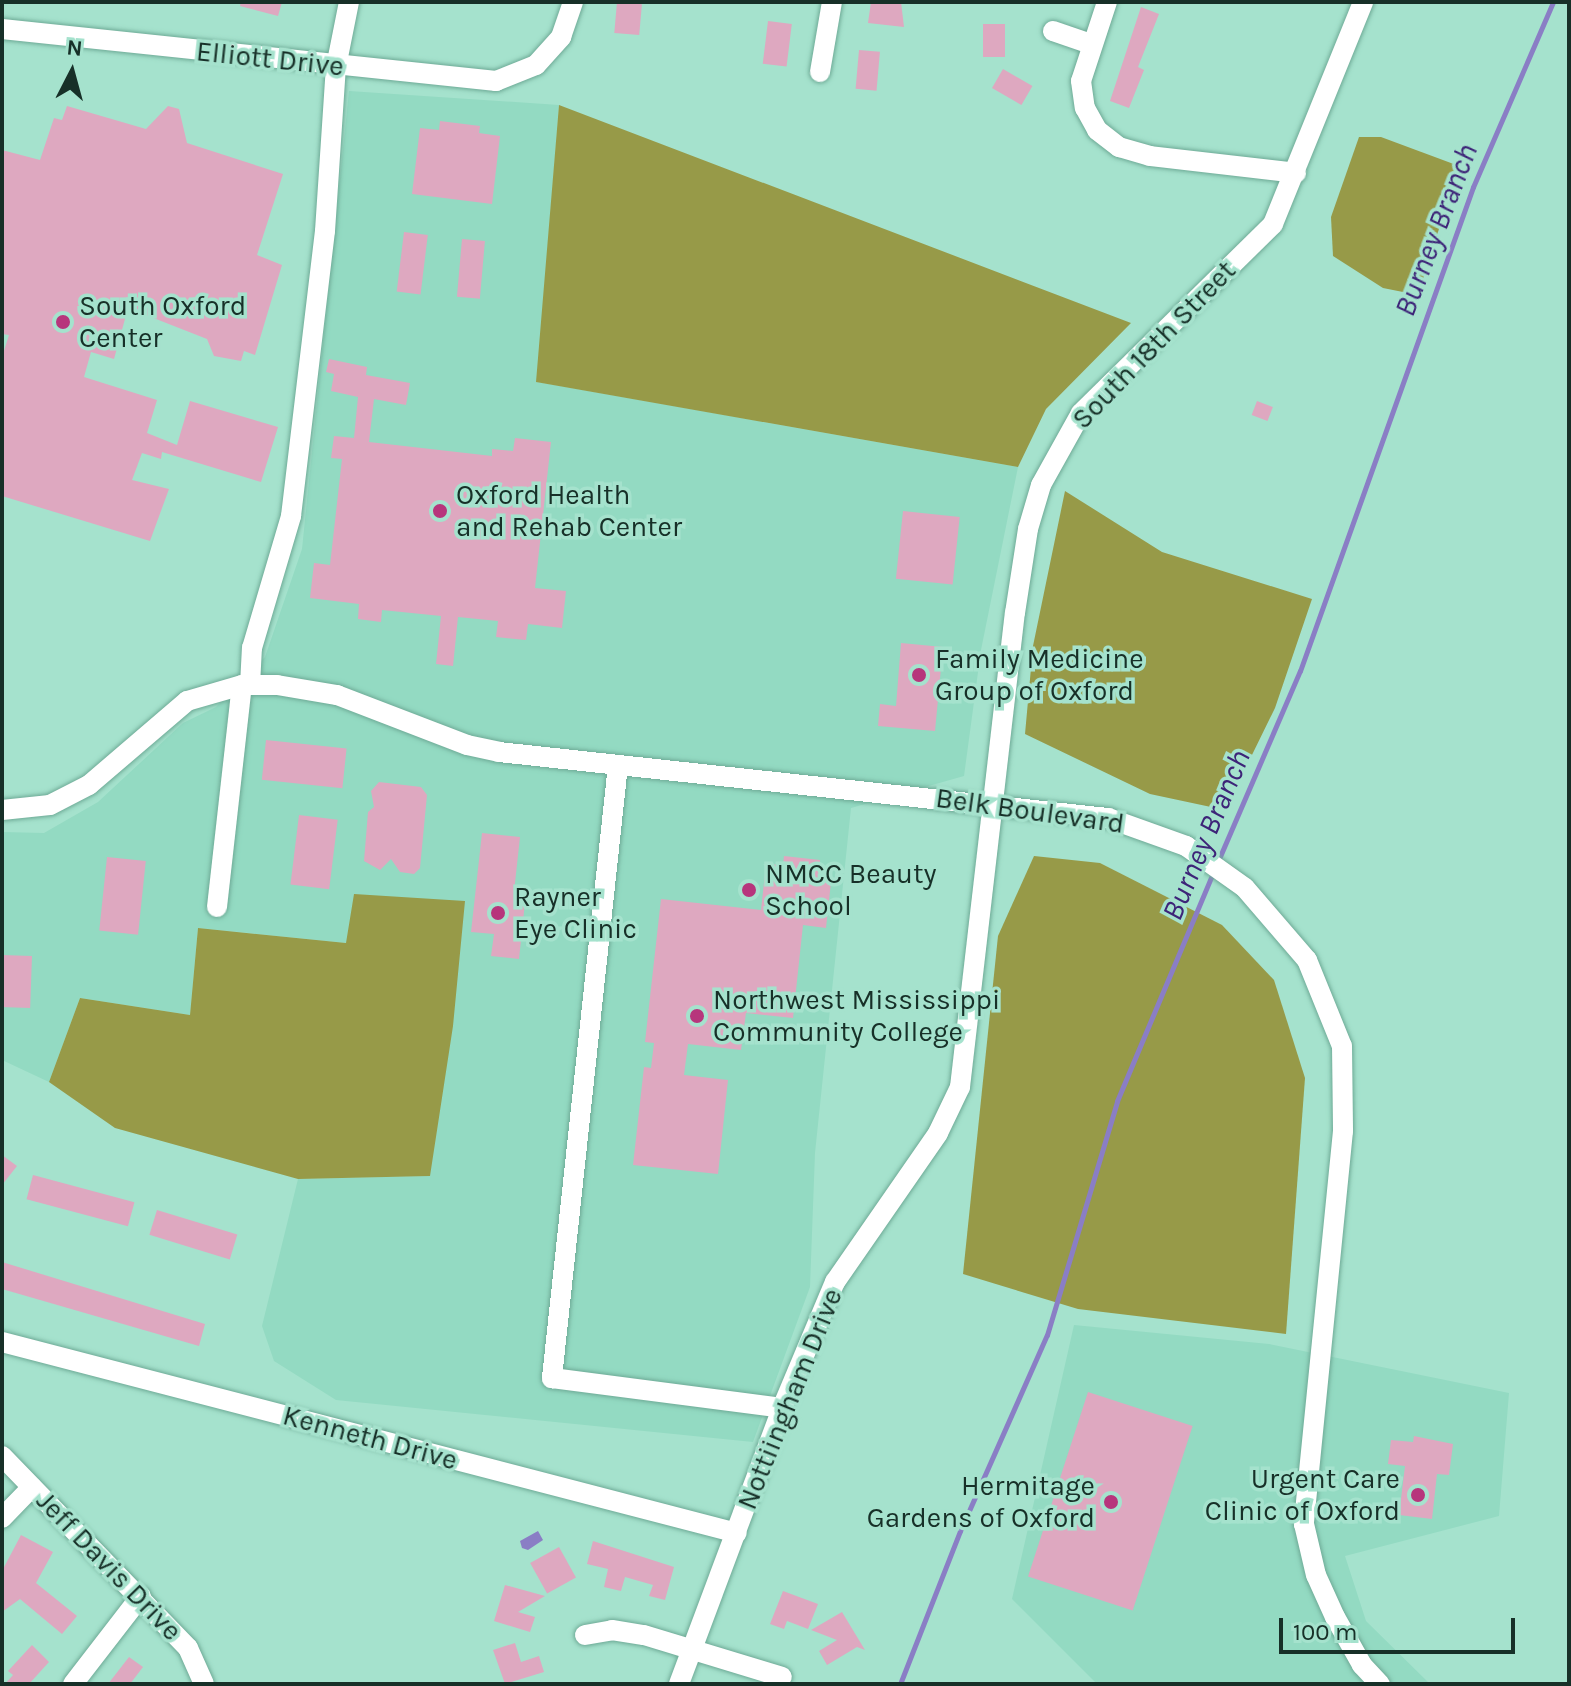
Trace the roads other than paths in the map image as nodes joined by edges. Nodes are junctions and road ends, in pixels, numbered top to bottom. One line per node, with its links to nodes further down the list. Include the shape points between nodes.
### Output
1 (349, 2): 9 (street)
2 (573, 2): 9 (street, Elliott Drive, via 561,37 536,65 496,81)
3 (832, 2): 10 (street)
4 (1107, 2): 8 (street)
5 (1363, 2): 11 (street, South 18th Street)
6 (2, 29): 9 (street, Elliott Drive)
7 (1053, 31): 8 (street)
8 (1091, 44): 11 (street, via 1081,81 1085,108 1097,130 1119,147 1150,156)
9 (336, 67): 12 (street, via 325,231 291,516)
10 (820, 72)
11 (1296, 173): 14 (street, South 18th Street, via 1273,224 1114,379 1059,448 1028,529)
12 (246, 685): 13 (street, Belk Boulevard, via 337,695 477,748); 15 (street, Belk Boulevard, via 187,701 89,785 50,805); 16 (street)
13 (618, 765): 14 (street, Belk Boulevard); 18 (street, via 552,1378)
14 (990, 804): 18 (street, Nottiingham Drive, via 960,1087 938,1133 835,1282); 30 (street, Belk Boulevard, via 1108,818 1186,846 1245,888 1307,960 1342,1046 1343,1131 1311,1411 1304,1524 1316,1575 1335,1617 1362,1665)
15 (2, 810)
16 (217, 907)
17 (2, 1342): 22 (street, Kenneth Drive)
18 (782, 1408): 22 (street, Nottiingham Drive)
19 (2, 1456): 20 (street, Jeff Davis Drive)
20 (32, 1487): 21 (street); 23 (street, Jeff Davis Drive)
21 (2, 1518)
22 (737, 1533): 25 (street, Nottiingham Drive)
23 (141, 1596): 27 (street); 28 (street, Jeff Davis Drive, via 188,1648)
24 (585, 1635): 25 (street, via 612,1630)
25 (693, 1647): 26 (street); 29 (street, Nottiingham Drive)
26 (782, 1677)
27 (73, 1684)
28 (204, 1684)
29 (679, 1684)
30 (1380, 1684)

